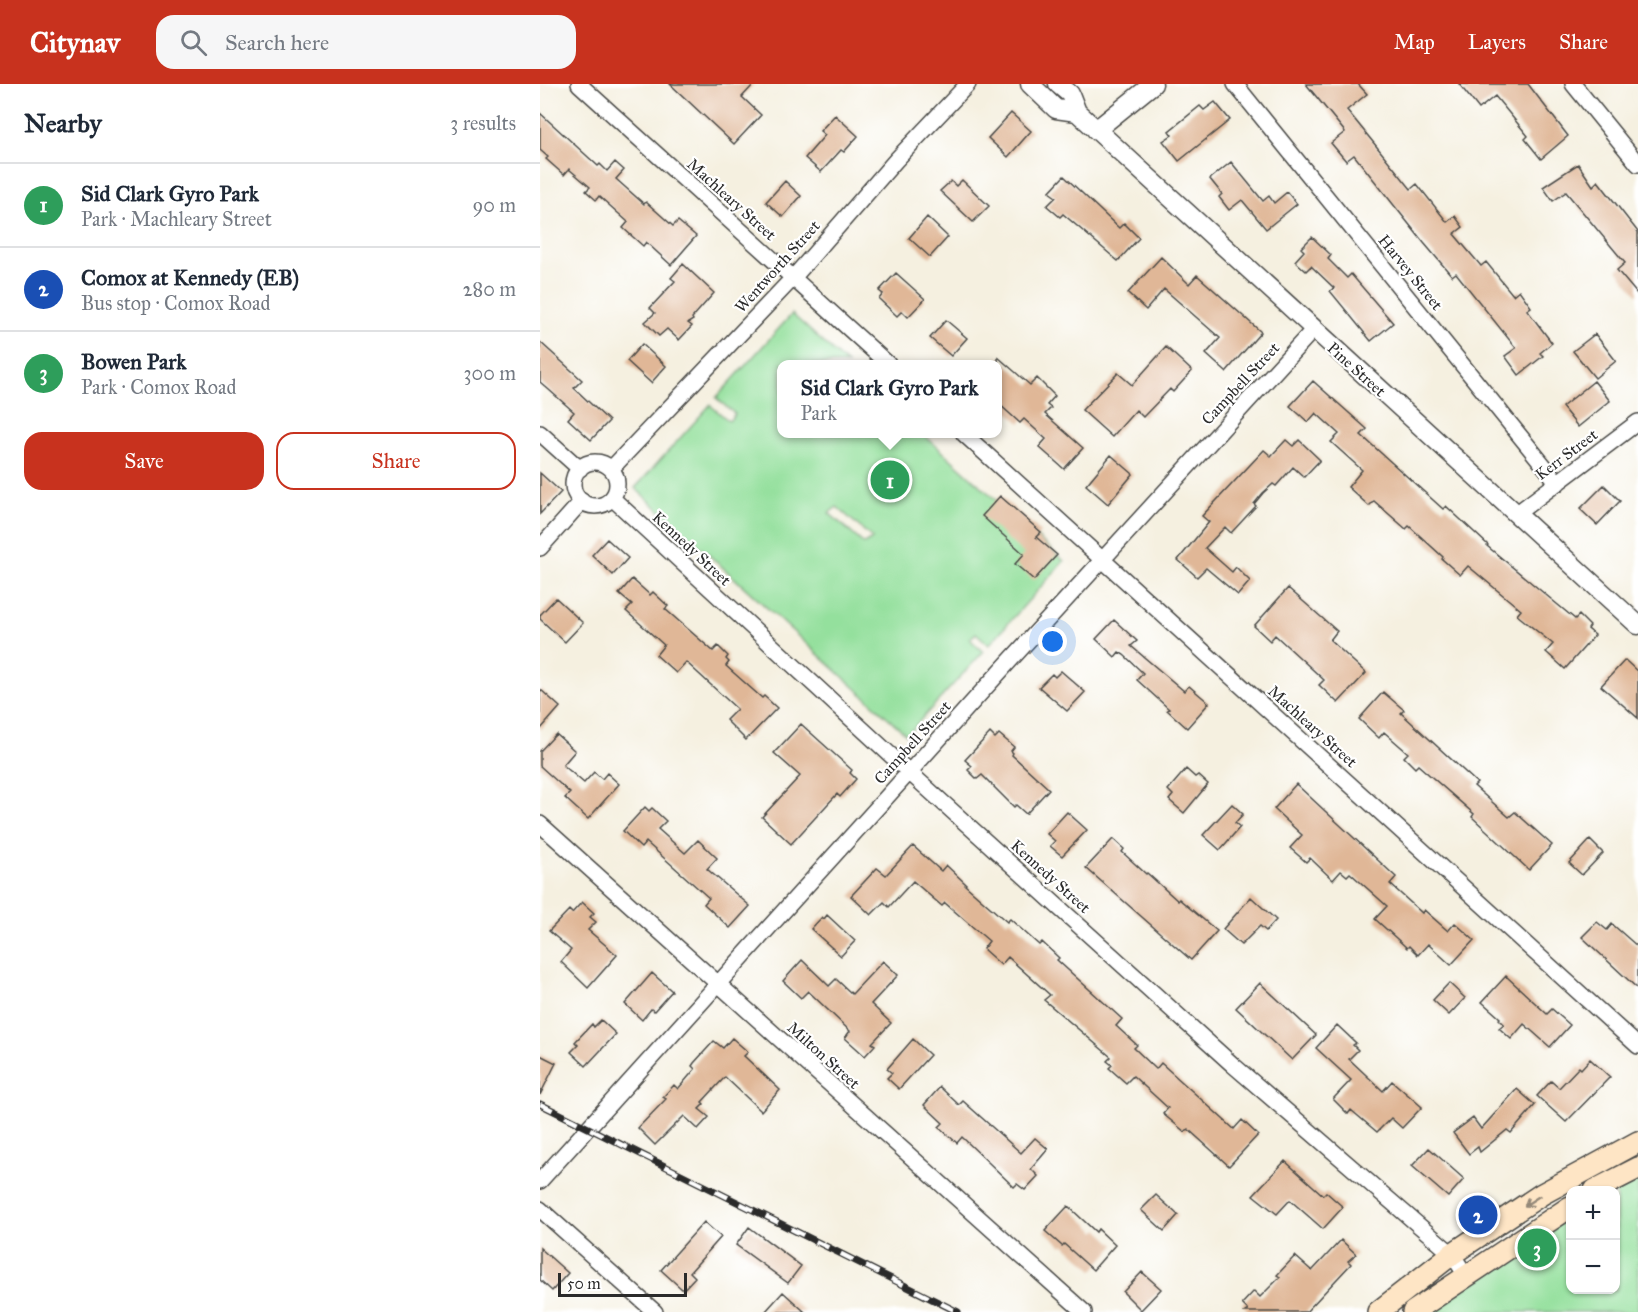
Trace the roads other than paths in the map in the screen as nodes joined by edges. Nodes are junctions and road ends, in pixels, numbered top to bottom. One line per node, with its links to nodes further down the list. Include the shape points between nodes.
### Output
1 (579, 84): 11 (street, Machleary Street)
2 (968, 84): 11 (street, Wentworth Street)
3 (1030, 84): 8 (street, Pine Street, via 1056,109)
4 (1058, 84): 8 (street, Pine Street, via 1070,94)
5 (1153, 84): 9 (street)
6 (1235, 84): 19 (street, Harvey Street)
7 (1573, 84): 10 (street)
8 (1077, 112): 9 (street, Pine Street)
9 (1096, 130): 12 (street, Pine Street)
10 (1638, 164)
11 (793, 278): 13 (street, Machleary Street); 18 (street, Wentworth Street)
12 (1313, 330): 22 (street, Pine Street); 24 (street, Campbell Street)
13 (884, 360)
14 (1638, 422): 19 (street, Kerr Street)
15 (540, 433): 17 (street)
16 (968, 438): 24 (street, Machleary Street)
17 (580, 469): 18 (street, via 594,462); 21 (street, via 574,487)
18 (611, 469): 20 (street, via 617,484)
19 (1558, 483): 22 (street, Kerr Street)
20 (612, 498): 21 (street, via 593,506); 26 (street, Kennedy Street)
21 (582, 501): 23 (street)
22 (1516, 514): 25 (street, Pine Street)
23 (540, 548)
24 (1102, 560): 26 (street, Campbell Street); 29 (street, Machleary Street)
25 (1638, 626)
26 (909, 772): 28 (street, Campbell Street); 36 (street, Kennedy Street, via 1233,1065)
27 (540, 824): 28 (street, Milton Street)
28 (717, 984): 32 (street, Campbell Street); 39 (street, Milton Street)
29 (1638, 1046)
30 (1638, 1142): 36 (main road, one-way to 36, via 1542,1194)
31 (1638, 1168): 33 (main road)
32 (540, 1181)
33 (1604, 1186)
34 (540, 1209): 38 (street)
35 (1566, 1210): 37 (main road)
36 (1452, 1254): 37 (street, Kennedy Street); 40 (main road)
37 (1467, 1277): 41 (main road)
38 (655, 1312)
39 (1084, 1312)
40 (1378, 1312)
41 (1413, 1312)

